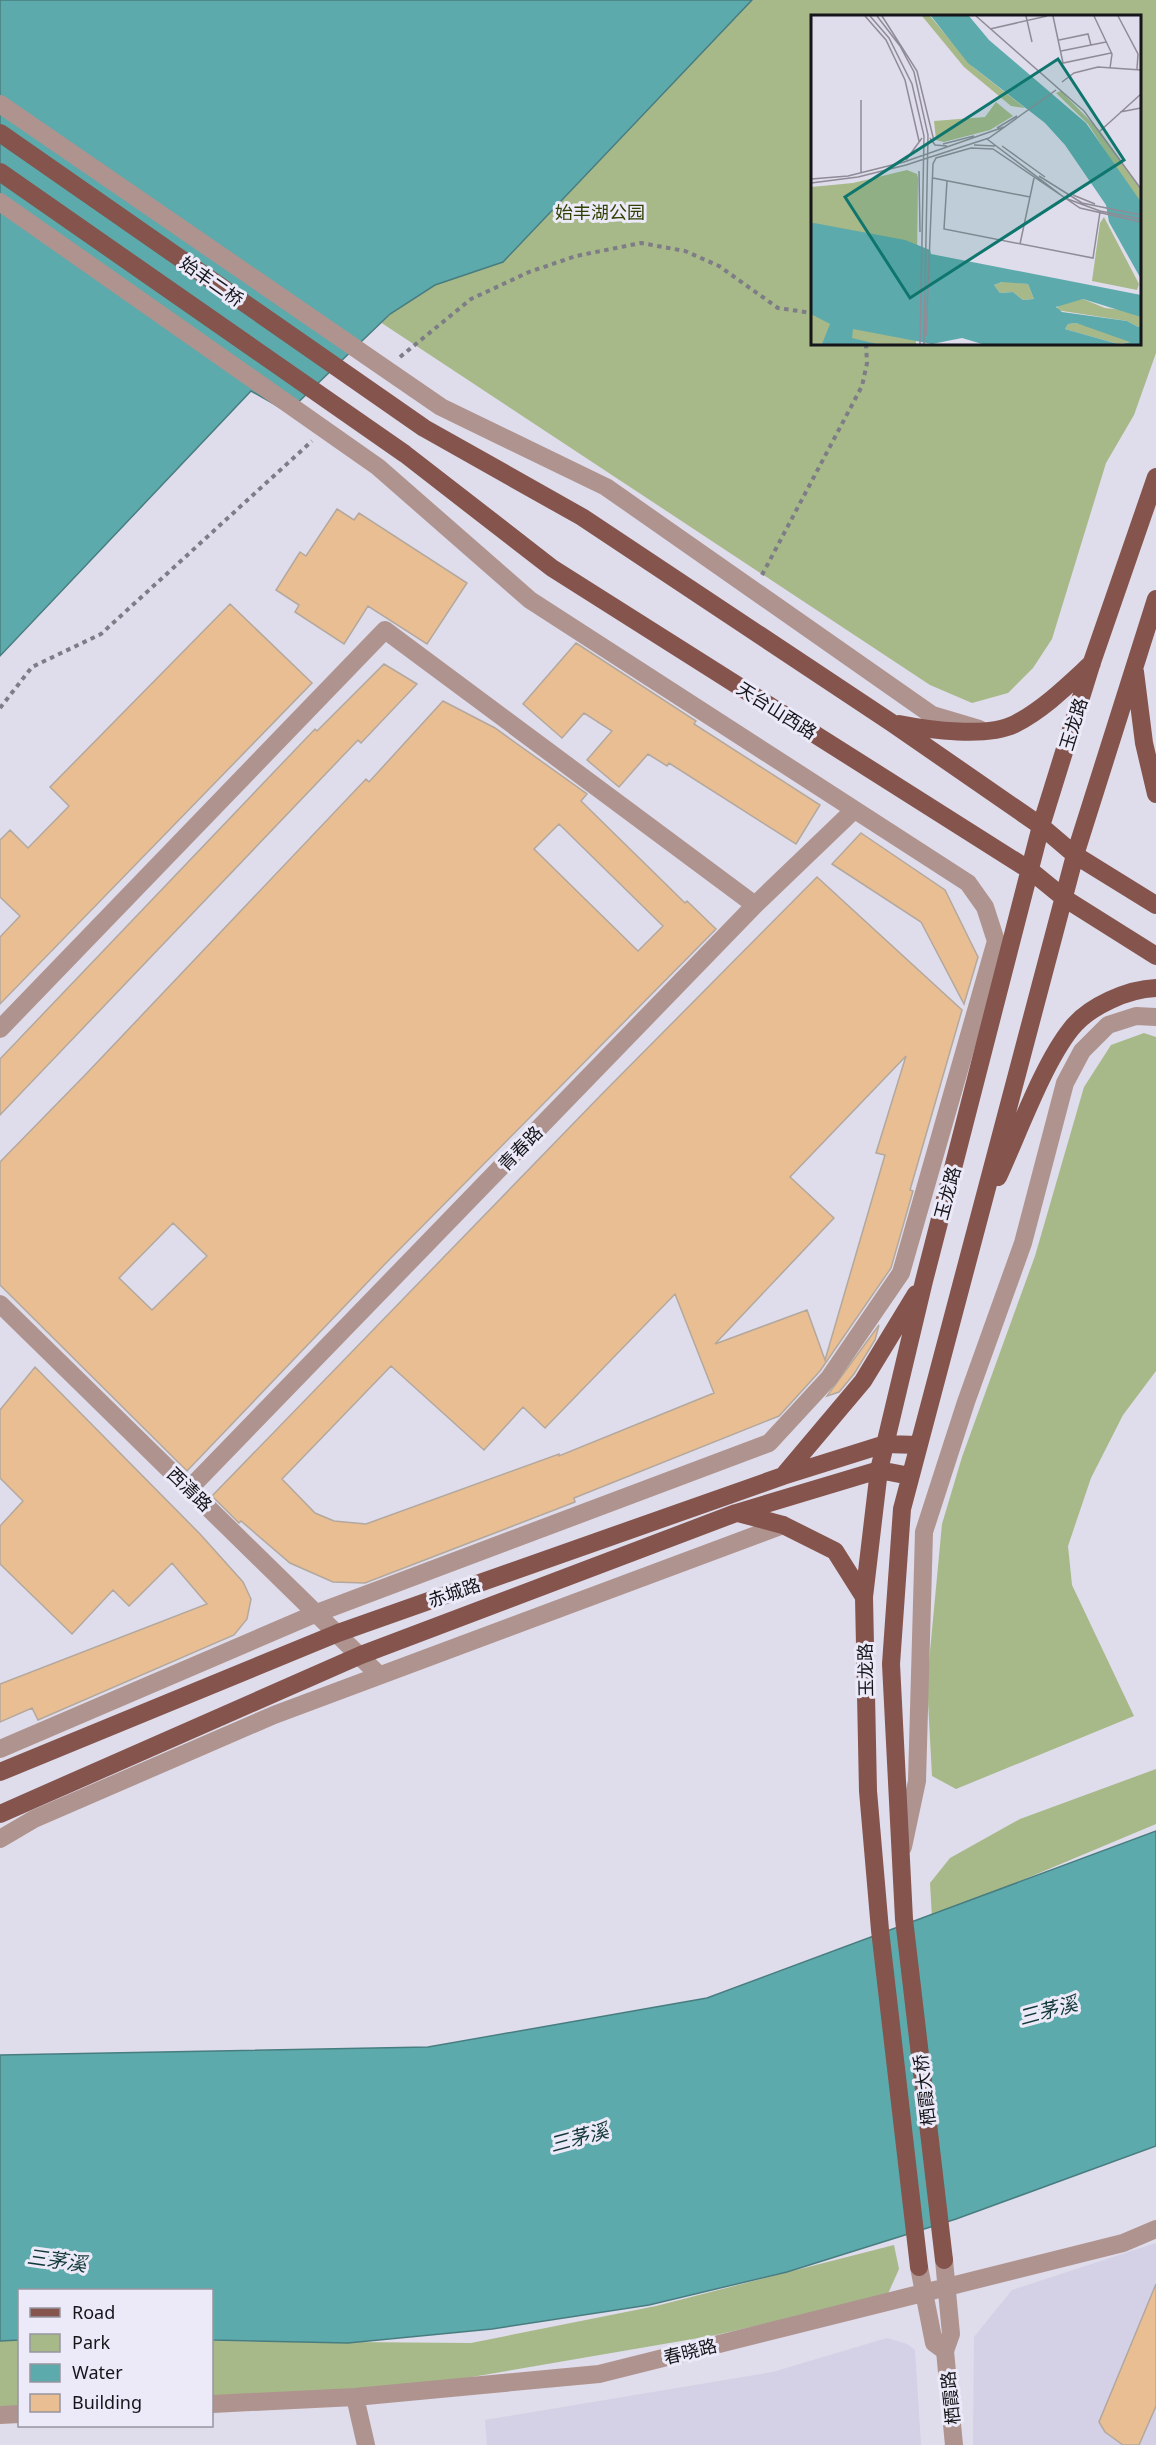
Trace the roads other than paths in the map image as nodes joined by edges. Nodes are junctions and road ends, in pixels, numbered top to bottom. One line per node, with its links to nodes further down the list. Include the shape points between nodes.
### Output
1 (0, 104): 11 (street, via 441,407 606,487 932,716)
2 (0, 134): 10 (main road, 始丰二桥, via 424,428 582,517)
3 (0, 172): 5 (main road, 始丰二桥)
4 (0, 202): 13 (street, via 378,467 530,600)
5 (405, 454): 16 (main road, 天台山西路, via 552,568)
6 (1156, 477): 8 (main road, 玉龙路)
7 (1156, 599): 9 (main road, 玉龙路)
8 (1092, 662): 11 (main road, via 1048,702 1013,725); 14 (main road, 玉龙路)
9 (1134, 664): 12 (main road, via 1144,743); 15 (main road, 玉龙路)
10 (892, 723): 11 (main road, via 929,730); 14 (main road)
11 (981, 730)
12 (1156, 794)
13 (854, 810): 18 (street, 青春路); 36 (street, via 968,883 985,907 996,941 901,1272 829,1378 769,1443)
14 (1041, 826): 15 (main road); 16 (main road, 玉龙路)
15 (1075, 855): 17 (main road, 玉龙路); 19 (main road)
16 (1031, 871): 17 (main road, 天台山西路); 25 (main road, 玉龙路)
17 (1064, 898): 20 (main road, 天台山西路); 24 (main road, 玉龙路)
18 (755, 905): 23 (street, via 385,630); 32 (street, 青春路)
19 (1156, 905)
20 (1156, 956)
21 (1156, 988): 24 (main road, via 1106,1001 1072,1028 1050,1065)
22 (1156, 1017): 44 (street, via 1137,1016 1108,1025 1082,1051 1065,1083 1023,1244 924,1532 917,1781)
23 (0, 1029)
24 (977, 1222): 28 (main road, 玉龙路)
25 (924, 1281): 27 (main road, 玉龙路); 30 (main road, via 863,1381)
26 (0, 1304): 32 (street, 西清路)
27 (885, 1444): 28 (main road, 赤城路); 29 (main road, 玉龙路); 30 (main road, 赤城路)
28 (918, 1445): 31 (main road, 玉龙路)
29 (879, 1470): 31 (main road, 赤城路); 33 (main road, 赤城路); 35 (main road, 玉龙路)
30 (783, 1476): 37 (main road, 赤城路)
31 (910, 1476): 44 (main road, 玉龙路, via 902,1509 891,1664)
32 (189, 1489): 36 (street, 西清路)
33 (736, 1513): 34 (main road); 38 (main road, 赤城路)
34 (783, 1525): 35 (main road, via 835,1551); 39 (street)
35 (864, 1597): 46 (main road, 玉龙路, via 868,1791)
36 (317, 1613): 37 (street, 西清路); 40 (street)
37 (338, 1633): 38 (street, 西清路); 41 (main road, 赤城路)
38 (361, 1655): 39 (street, 西清路); 42 (main road, 赤城路)
39 (379, 1675): 43 (street, via 274,1715 34,1819)
40 (0, 1749)
41 (0, 1772)
42 (0, 1814)
43 (0, 1839)
44 (901, 1858): 45 (main road, 玉龙路)
45 (904, 1919): 48 (main road, 栖霞大桥)
46 (880, 1930): 49 (main road, 栖霞大桥)
47 (1156, 2229): 50 (street, 春晓路, via 1123,2243)
48 (944, 2260): 50 (street)
49 (919, 2266): 51 (street)
50 (947, 2287): 51 (street, 春晓路); 52 (street, via 951,2334)
51 (924, 2293): 52 (street, via 934,2343); 53 (street, 春晓路, via 598,2374)
52 (945, 2351): 58 (street, 栖霞路)
53 (355, 2397): 54 (street, 春晓路); 57 (street)
54 (213, 2404)
55 (18, 2414): 56 (street)
56 (0, 2415)
57 (366, 2445)
58 (954, 2445)

